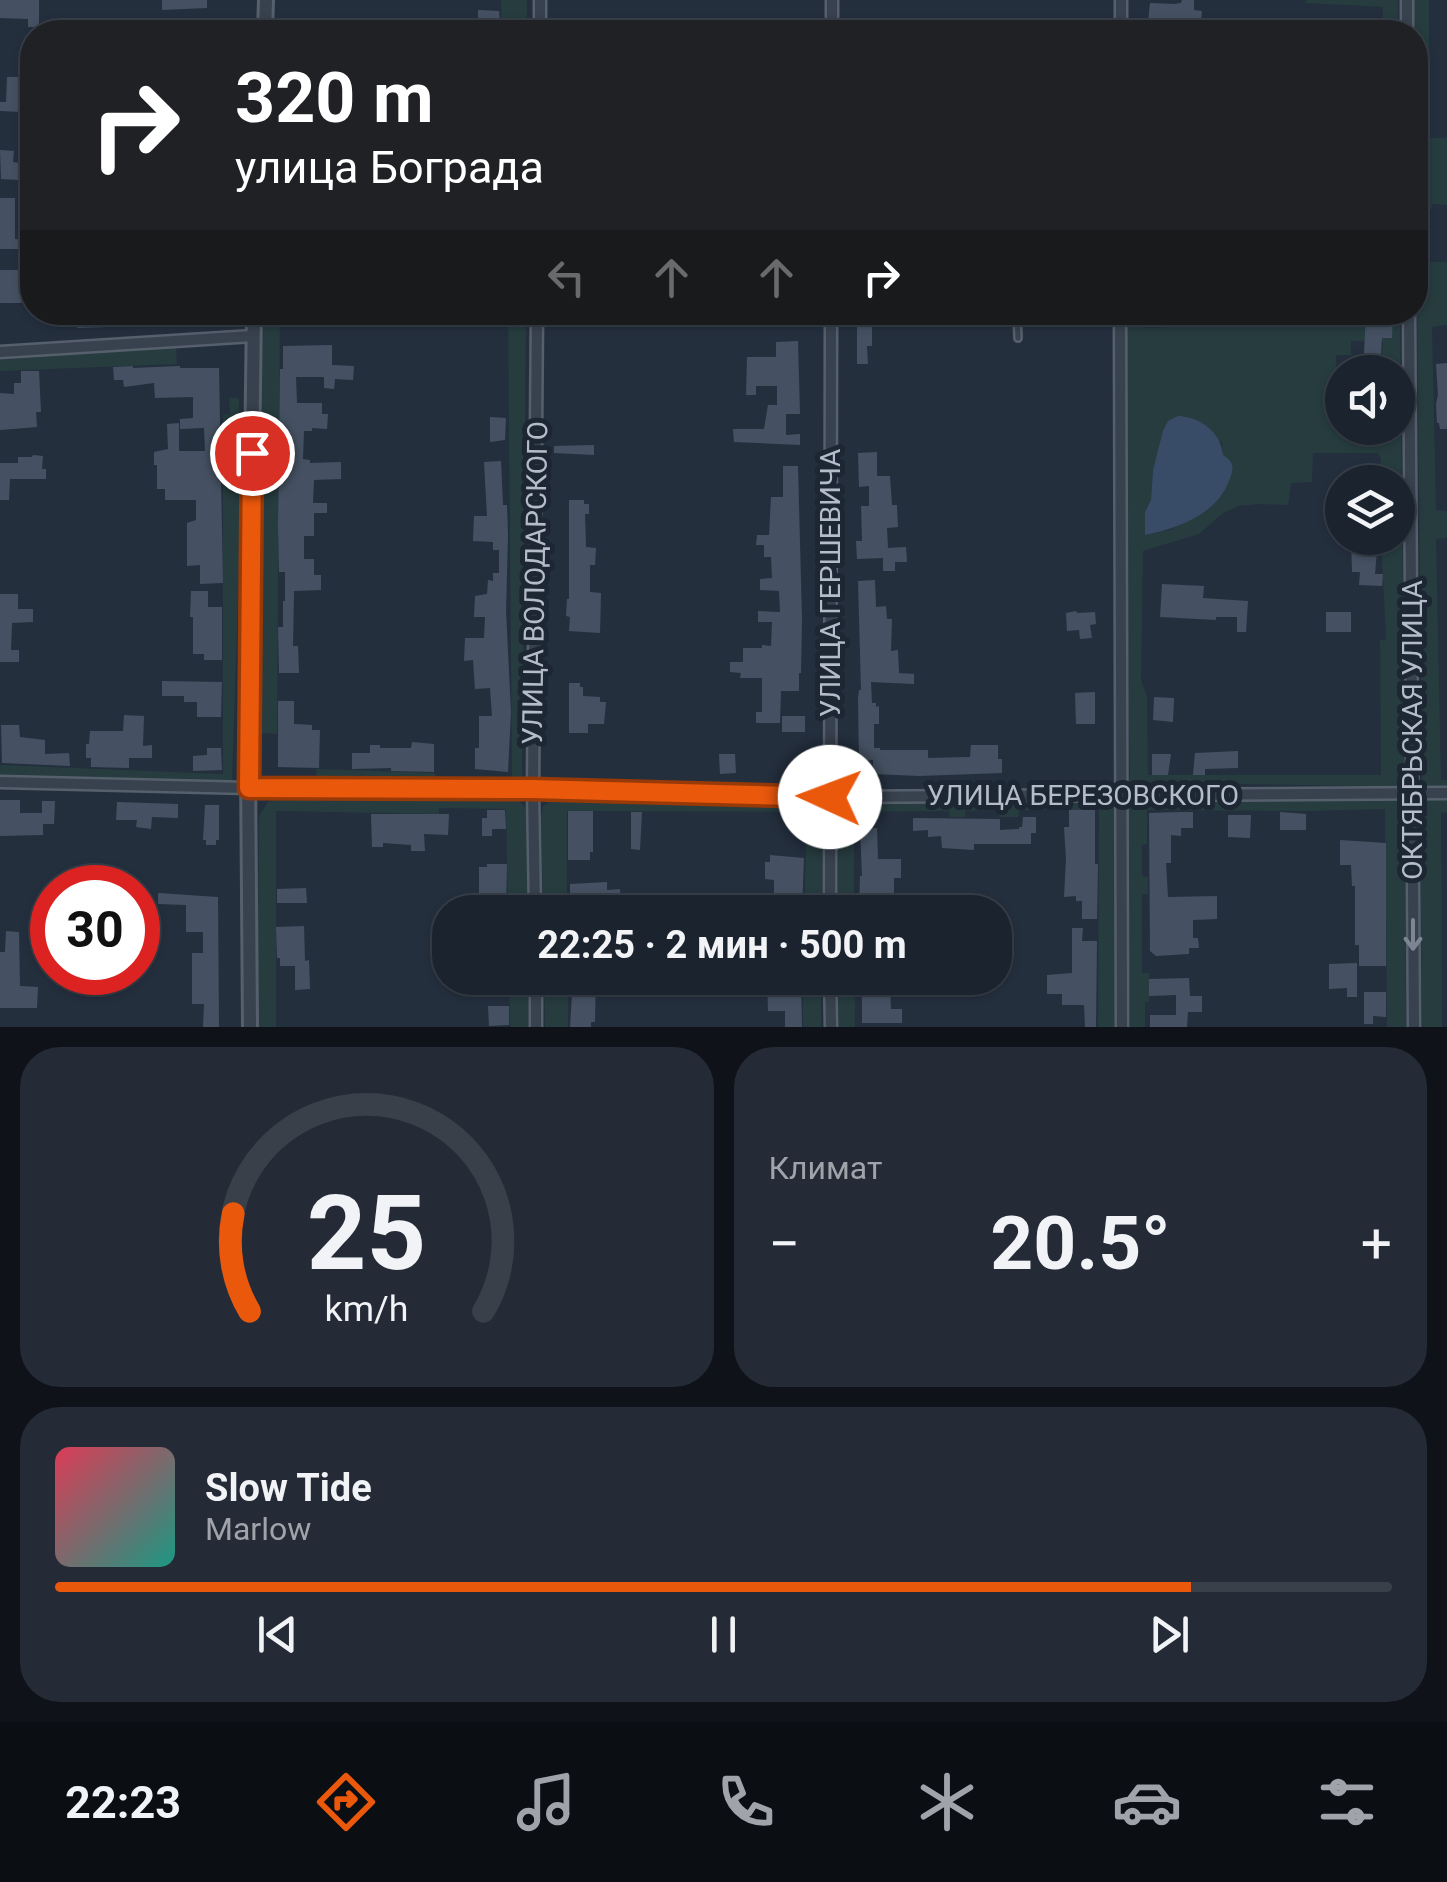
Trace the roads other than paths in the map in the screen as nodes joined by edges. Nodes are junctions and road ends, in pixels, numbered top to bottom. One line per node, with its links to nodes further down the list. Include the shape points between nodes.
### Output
1 (253, 325): 7 (street)
2 (537, 325): 12 (street, УЛИЦА ВОЛОДАРСКОГО)
3 (831, 325): 16 (street, УЛИЦА ГЕРШЕВИЧА)
4 (1018, 325): 8 (lane)
5 (1120, 325): 14 (street)
6 (1409, 325): 15 (street, ОКТЯБРЬСКАЯ УЛИЦА)
7 (253, 336): 9 (street); 11 (street)
8 (1018, 338)
9 (0, 352)
10 (0, 782): 11 (street, УЛИЦА БЕРЕЗОВСКОГО)
11 (249, 788): 12 (street, УЛИЦА БЕРЕЗОВСКОГО); 21 (street)
12 (532, 789): 16 (street, УЛИЦА БЕРЕЗОВСКОГО); 17 (street, УЛИЦА ВОЛОДАРСКОГО)
13 (1447, 792): 15 (street, УЛИЦА БЕРЕЗОВСКОГО)
14 (1121, 793): 15 (street, УЛИЦА БЕРЕЗОВСКОГО); 16 (street, УЛИЦА БЕРЕЗОВСКОГО); 24 (street)
15 (1412, 793): 25 (street, ОКТЯБРЬСКАЯ УЛИЦА, one-way to 25)
16 (830, 797): 18 (street, УЛИЦА ГЕРШЕВИЧА)
17 (534, 895)
18 (830, 895)
19 (536, 995): 22 (street)
20 (830, 995): 23 (street)
21 (250, 1027)
22 (536, 1027)
23 (830, 1027)
24 (1122, 1027)
25 (1414, 1027)

